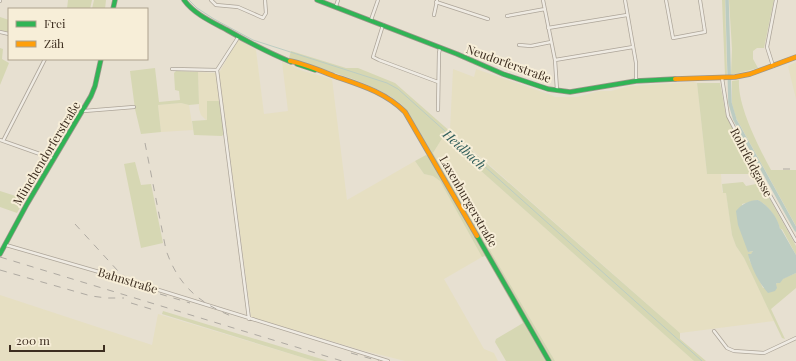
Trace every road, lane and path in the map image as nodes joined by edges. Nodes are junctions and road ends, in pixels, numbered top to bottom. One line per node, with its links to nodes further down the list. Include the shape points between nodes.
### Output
1 (184, 0): 22 (street, Laxenburgerstraße, via 195,12)
2 (211, 0): 3 (street, via 216,5 238,7 263,18 266,13)
3 (265, 0)
4 (317, 0): 13 (street, Neudorferstraße)
5 (338, 0): 13 (street)
6 (378, 0): 19 (street)
7 (543, 0): 14 (street)
8 (625, 0): 15 (street)
9 (666, 0): 10 (street, via 673,38 706,32)
10 (700, 0)
11 (776, 0): 31 (street, via 767,47)
12 (437, 1): 16 (street); 18 (street)
13 (336, 6): 19 (street, Neudorferstraße)
14 (545, 9): 17 (street); 21 (street)
15 (627, 14): 21 (street); 25 (street)
16 (434, 15)
17 (507, 16)
18 (488, 19)
19 (370, 20): 20 (street, Neudorferstraße)
20 (383, 25): 26 (street, Neudorferstraße); 36 (street, via 373,57)
21 (548, 28): 23 (street)
22 (239, 36): 33 (street); 50 (street, Laxenburgerstraße, via 267,52 374,90 393,101 405,112)
23 (551, 42): 24 (street, via 531,46); 30 (street)
24 (519, 44)
25 (633, 47): 30 (street); 35 (street)
26 (440, 48): 36 (street); 37 (street, Neudorferstraße, via 503,74)
27 (796, 57): 31 (street, Neudorferstraße)
28 (44, 60): 41 (street)
29 (101, 60): 40 (street, Münchendorferstraße, via 95,86)
30 (555, 60): 37 (street)
31 (773, 66): 34 (street, Neudorferstraße, via 750,74)
32 (172, 69): 33 (street)
33 (217, 70): 46 (street)
34 (723, 78): 35 (street, Neudorferstraße); 43 (street, Rohrfeldgasse, via 728,116)
35 (636, 81): 37 (street, Neudorferstraße, via 580,91)
36 (438, 82): 39 (street)
37 (557, 91)
38 (134, 107): 40 (street)
39 (438, 110)
40 (84, 111): 42 (street, Münchendorferstraße)
41 (2, 140): 42 (street)
42 (54, 159): 44 (street, Münchendorferstraße)
43 (796, 242)
44 (6, 244): 45 (street, Münchendorferstraße); 46 (street, Bahnstraße)
45 (0, 254)
46 (249, 319): 49 (street, Bahnstraße)
47 (714, 331): 48 (street, via 727,348 734,351 764,352)
48 (796, 338)
49 (388, 361)
50 (549, 361)

